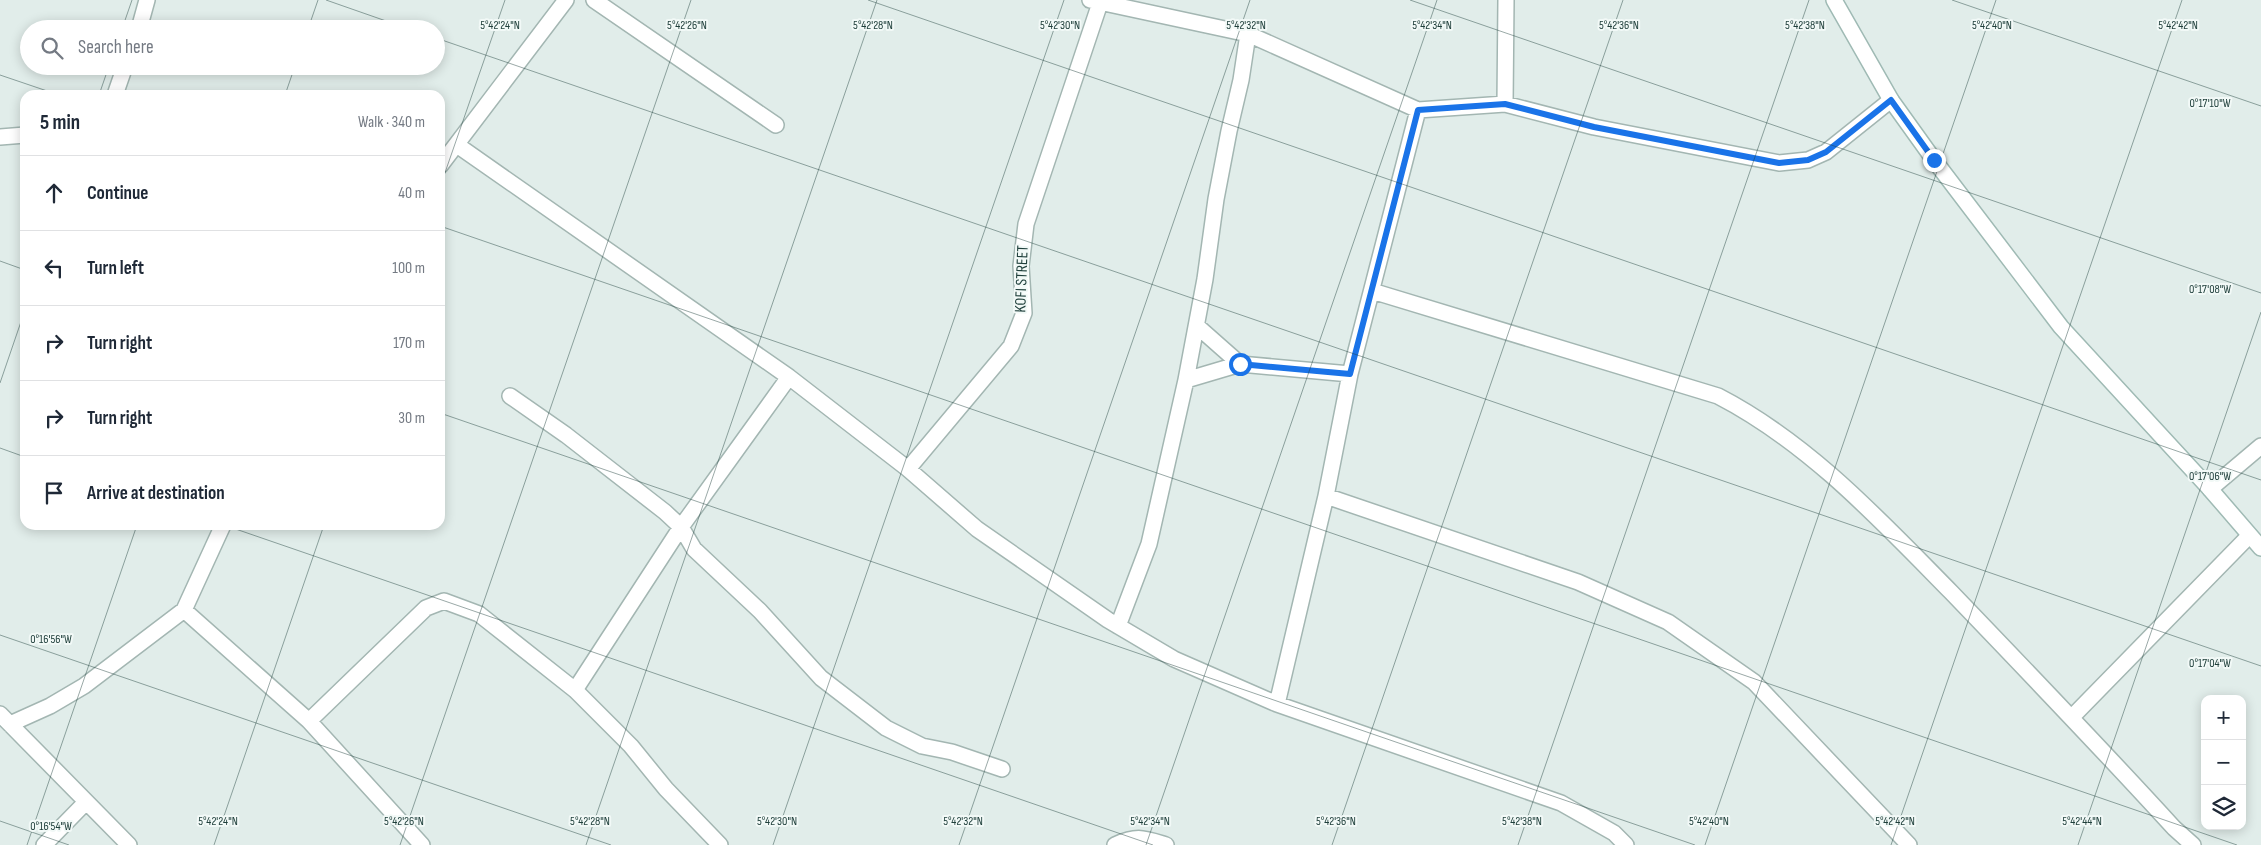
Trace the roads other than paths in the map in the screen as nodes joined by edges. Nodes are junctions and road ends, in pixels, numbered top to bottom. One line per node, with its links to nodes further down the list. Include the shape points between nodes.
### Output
1 (147, 0): 7 (street)
2 (566, 0): 17 (street)
3 (594, 0): 14 (street)
4 (1506, 0): 12 (street)
5 (1834, 0): 11 (street)
6 (1095, 2): 8 (street); 27 (street, KOFI STREET, via 1026,224 1021,266 1024,313 1011,346)
7 (141, 20)
8 (1248, 34): 13 (street); 20 (street, via 1216,199)
9 (122, 75): 10 (street)
10 (117, 90)
11 (1891, 100): 12 (street, via 1826,152 1808,160 1779,163 1594,127); 28 (street, via 2061,327)
12 (1505, 104): 13 (street)
13 (1418, 110): 19 (street)
14 (776, 125)
15 (20, 135): 16 (street)
16 (0, 137)
17 (457, 145): 18 (street); 23 (street)
18 (445, 160)
19 (1372, 291): 22 (street); 38 (street, via 1718,396 1747,411 1801,450 1864,504)
20 (1197, 326): 21 (street); 24 (street)
21 (1240, 364): 22 (street); 24 (street)
22 (1350, 374): 29 (street)
23 (788, 377): 27 (street); 30 (street)
24 (1186, 380): 35 (street, via 1148,544)
25 (510, 396): 30 (street, via 566,435)
26 (2261, 446): 28 (street)
27 (908, 468): 35 (street, via 977,528)
28 (2210, 489): 32 (street)
29 (1326, 496): 37 (street); 50 (street, via 1578,582 1668,622 1754,682)
30 (681, 527): 36 (street); 41 (street, via 694,549 760,611 821,678 886,728 922,746 952,752)
31 (221, 530): 34 (street)
32 (2249, 536): 33 (street); 38 (street)
33 (2261, 548)
34 (184, 610): 39 (street, via 84,686 50,706); 40 (street)
35 (1118, 626): 37 (street, via 1174,659)
36 (575, 690): 40 (street, via 479,614 444,601 426,608); 46 (street, via 631,746 666,789)
37 (1277, 704): 49 (street, via 1561,803 1614,833)
38 (2072, 717): 51 (street)
39 (5, 719): 42 (street)
40 (309, 721): 45 (street)
41 (1002, 769)
42 (86, 802): 43 (street); 44 (street)
43 (44, 845)
44 (129, 845)
45 (422, 845)
46 (720, 845)
47 (1115, 845): 48 (street, via 1131,838)
48 (1166, 845)
49 (1626, 845)
50 (1909, 845)
51 (2192, 845)

